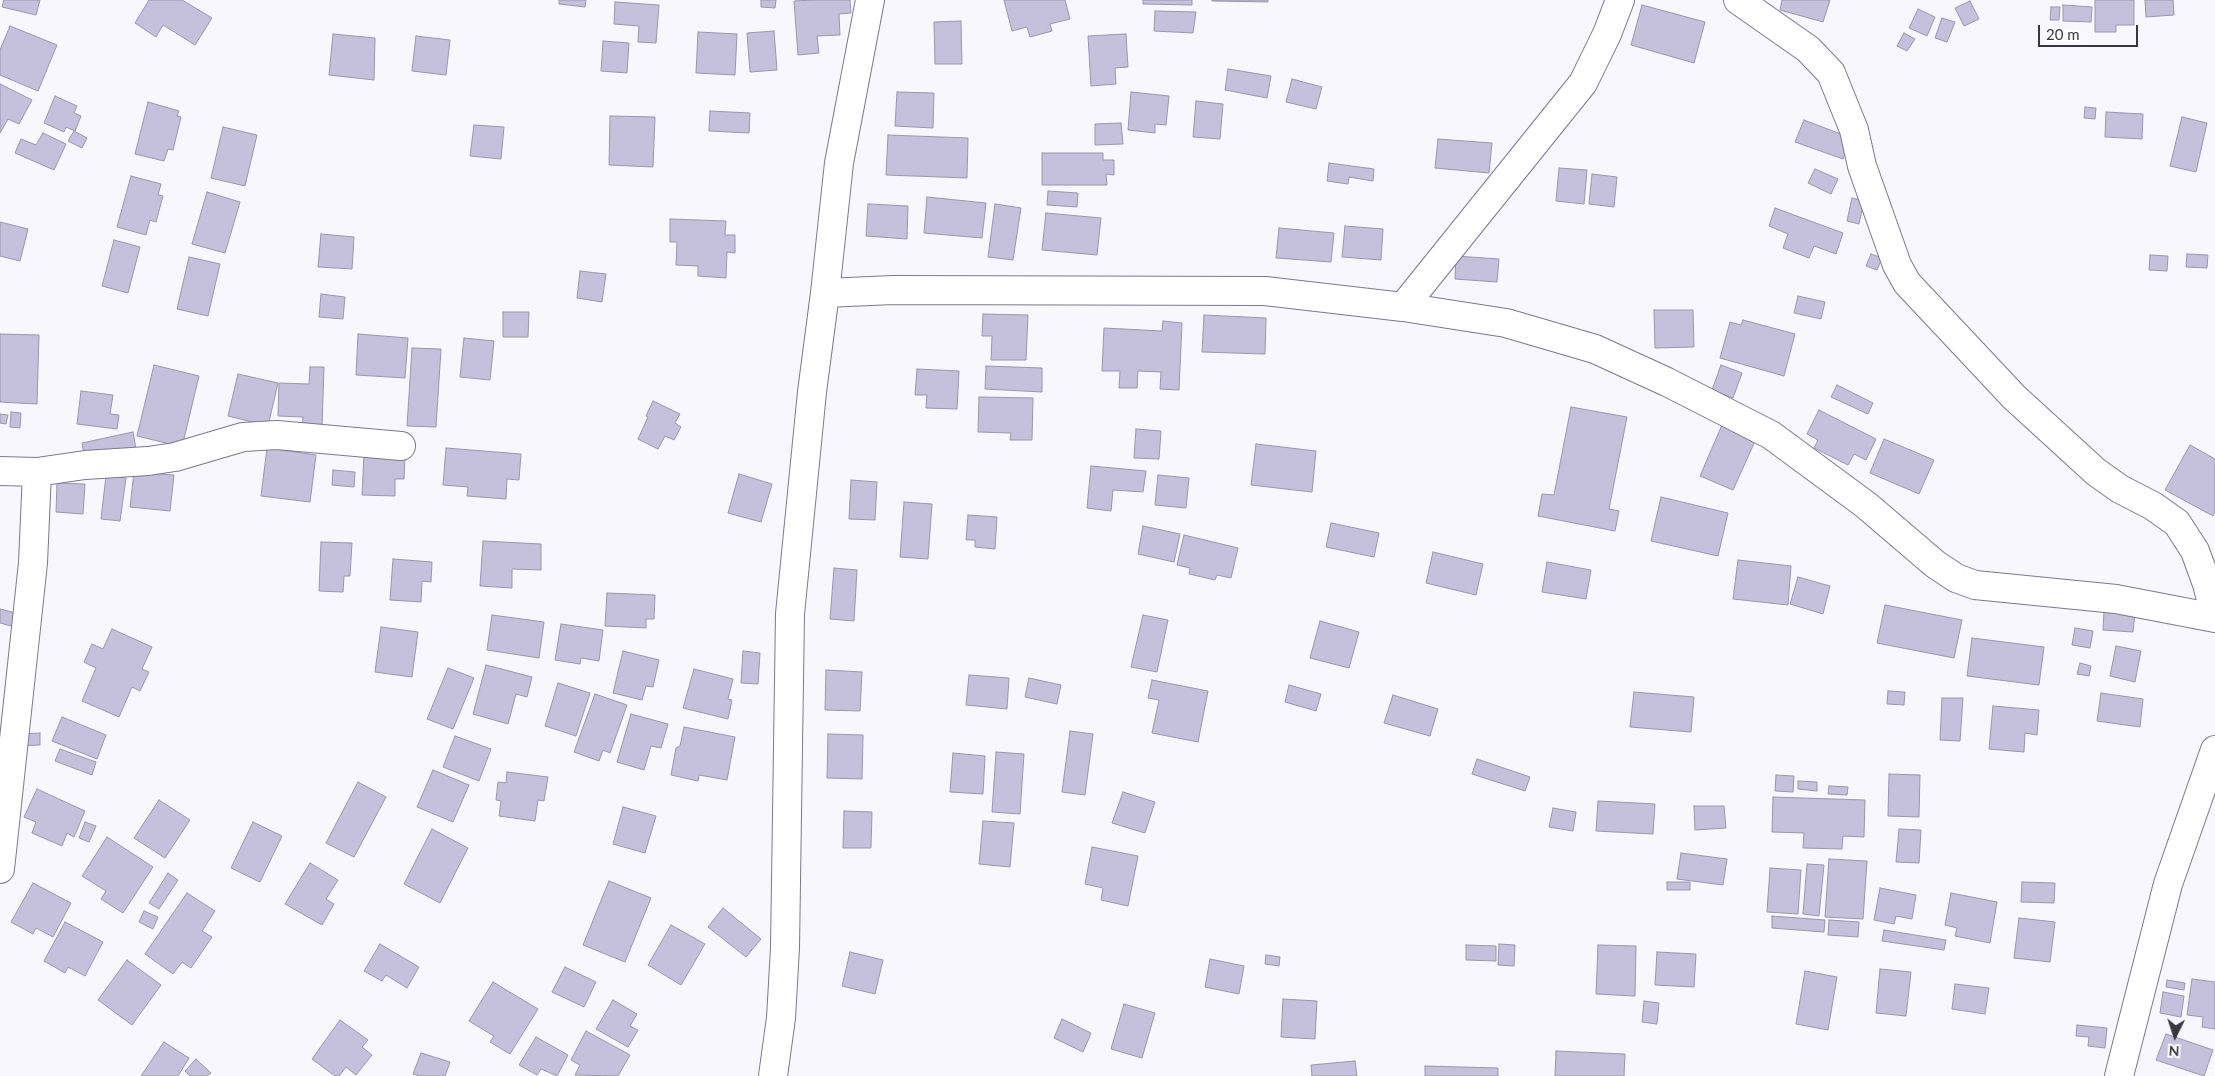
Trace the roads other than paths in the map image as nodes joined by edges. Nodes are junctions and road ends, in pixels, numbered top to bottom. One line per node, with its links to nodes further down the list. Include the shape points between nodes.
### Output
1 (1620, 0): 5 (street, via 1583,83)
2 (1738, 0): 9 (street, via 1808,49 1831,73 1854,130 1862,166 1897,265 1907,283 2014,397 2096,472 2177,523 2195,551)
3 (877, 2): 4 (street, via 839,163)
4 (825, 293): 5 (street, via 893,290 1265,291); 12 (street, via 790,614 785,948)
5 (1403, 306): 9 (street, via 1506,323 1595,350 1667,382 1771,435 1866,505 1956,578 1975,585 2116,599)
6 (401, 446): 8 (street, via 277,435 243,437 175,457)
7 (0, 471): 8 (street)
8 (38, 472): 11 (street, via 33,563)
9 (2215, 617)
10 (2215, 750): 13 (street, via 2168,884)
11 (0, 869)
12 (774, 1076)
13 (2119, 1076)

